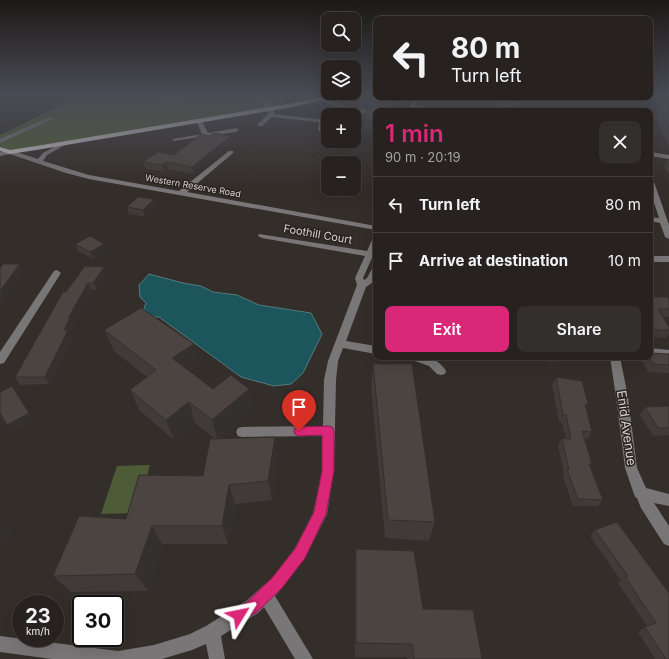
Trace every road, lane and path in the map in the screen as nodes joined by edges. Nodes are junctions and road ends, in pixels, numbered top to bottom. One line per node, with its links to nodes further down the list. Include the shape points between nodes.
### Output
1 (34, 126): 6 (street)
2 (171, 126): 8 (main road)
3 (202, 126): 5 (street)
4 (236, 130): 5 (street)
5 (206, 134): 7 (street)
6 (0, 140)
7 (175, 140)
8 (63, 144): 10 (main road); 15 (street, via 45,154)
9 (0, 149): 10 (main road)
10 (10, 152): 12 (street); 15 (street, Western Reserve Road)
11 (231, 152): 17 (street)
12 (0, 154)
13 (653, 154): 14 (street)
14 (669, 157)
15 (39, 162): 17 (street, Western Reserve Road, via 89,177)
16 (653, 188): 19 (street)
17 (180, 194): 20 (street, Western Reserve Road)
18 (653, 219): 19 (street)
19 (664, 221): 22 (street)
20 (373, 227)
21 (262, 236): 24 (street, Foothill Court)
22 (669, 236)
23 (373, 247): 24 (street)
24 (370, 254): 29 (street, via 359,278)
25 (653, 259): 26 (street)
26 (669, 259)
27 (57, 273): 34 (street)
28 (373, 276): 29 (street, via 371,280)
29 (362, 285): 30 (street)
30 (339, 344): 31 (street); 38 (street, via 330,380)
31 (373, 350)
32 (653, 352): 33 (street)
33 (669, 354)
34 (0, 360)
35 (427, 360): 37 (street, via 437,366)
36 (616, 360): 40 (street, Enid Avenue, via 631,468)
37 (441, 372)
38 (328, 431): 39 (street); 43 (street, via 328,471 320,514 300,553)
39 (242, 432)
40 (640, 493): 41 (street); 42 (street, Enid Avenue)
41 (669, 500)
42 (669, 539)
43 (265, 594): 44 (street, via 252,607); 48 (street)
44 (212, 632): 46 (street, via 192,642 154,653); 47 (street)
45 (0, 644): 46 (street)
46 (117, 659)
47 (217, 659)
48 (305, 659)

